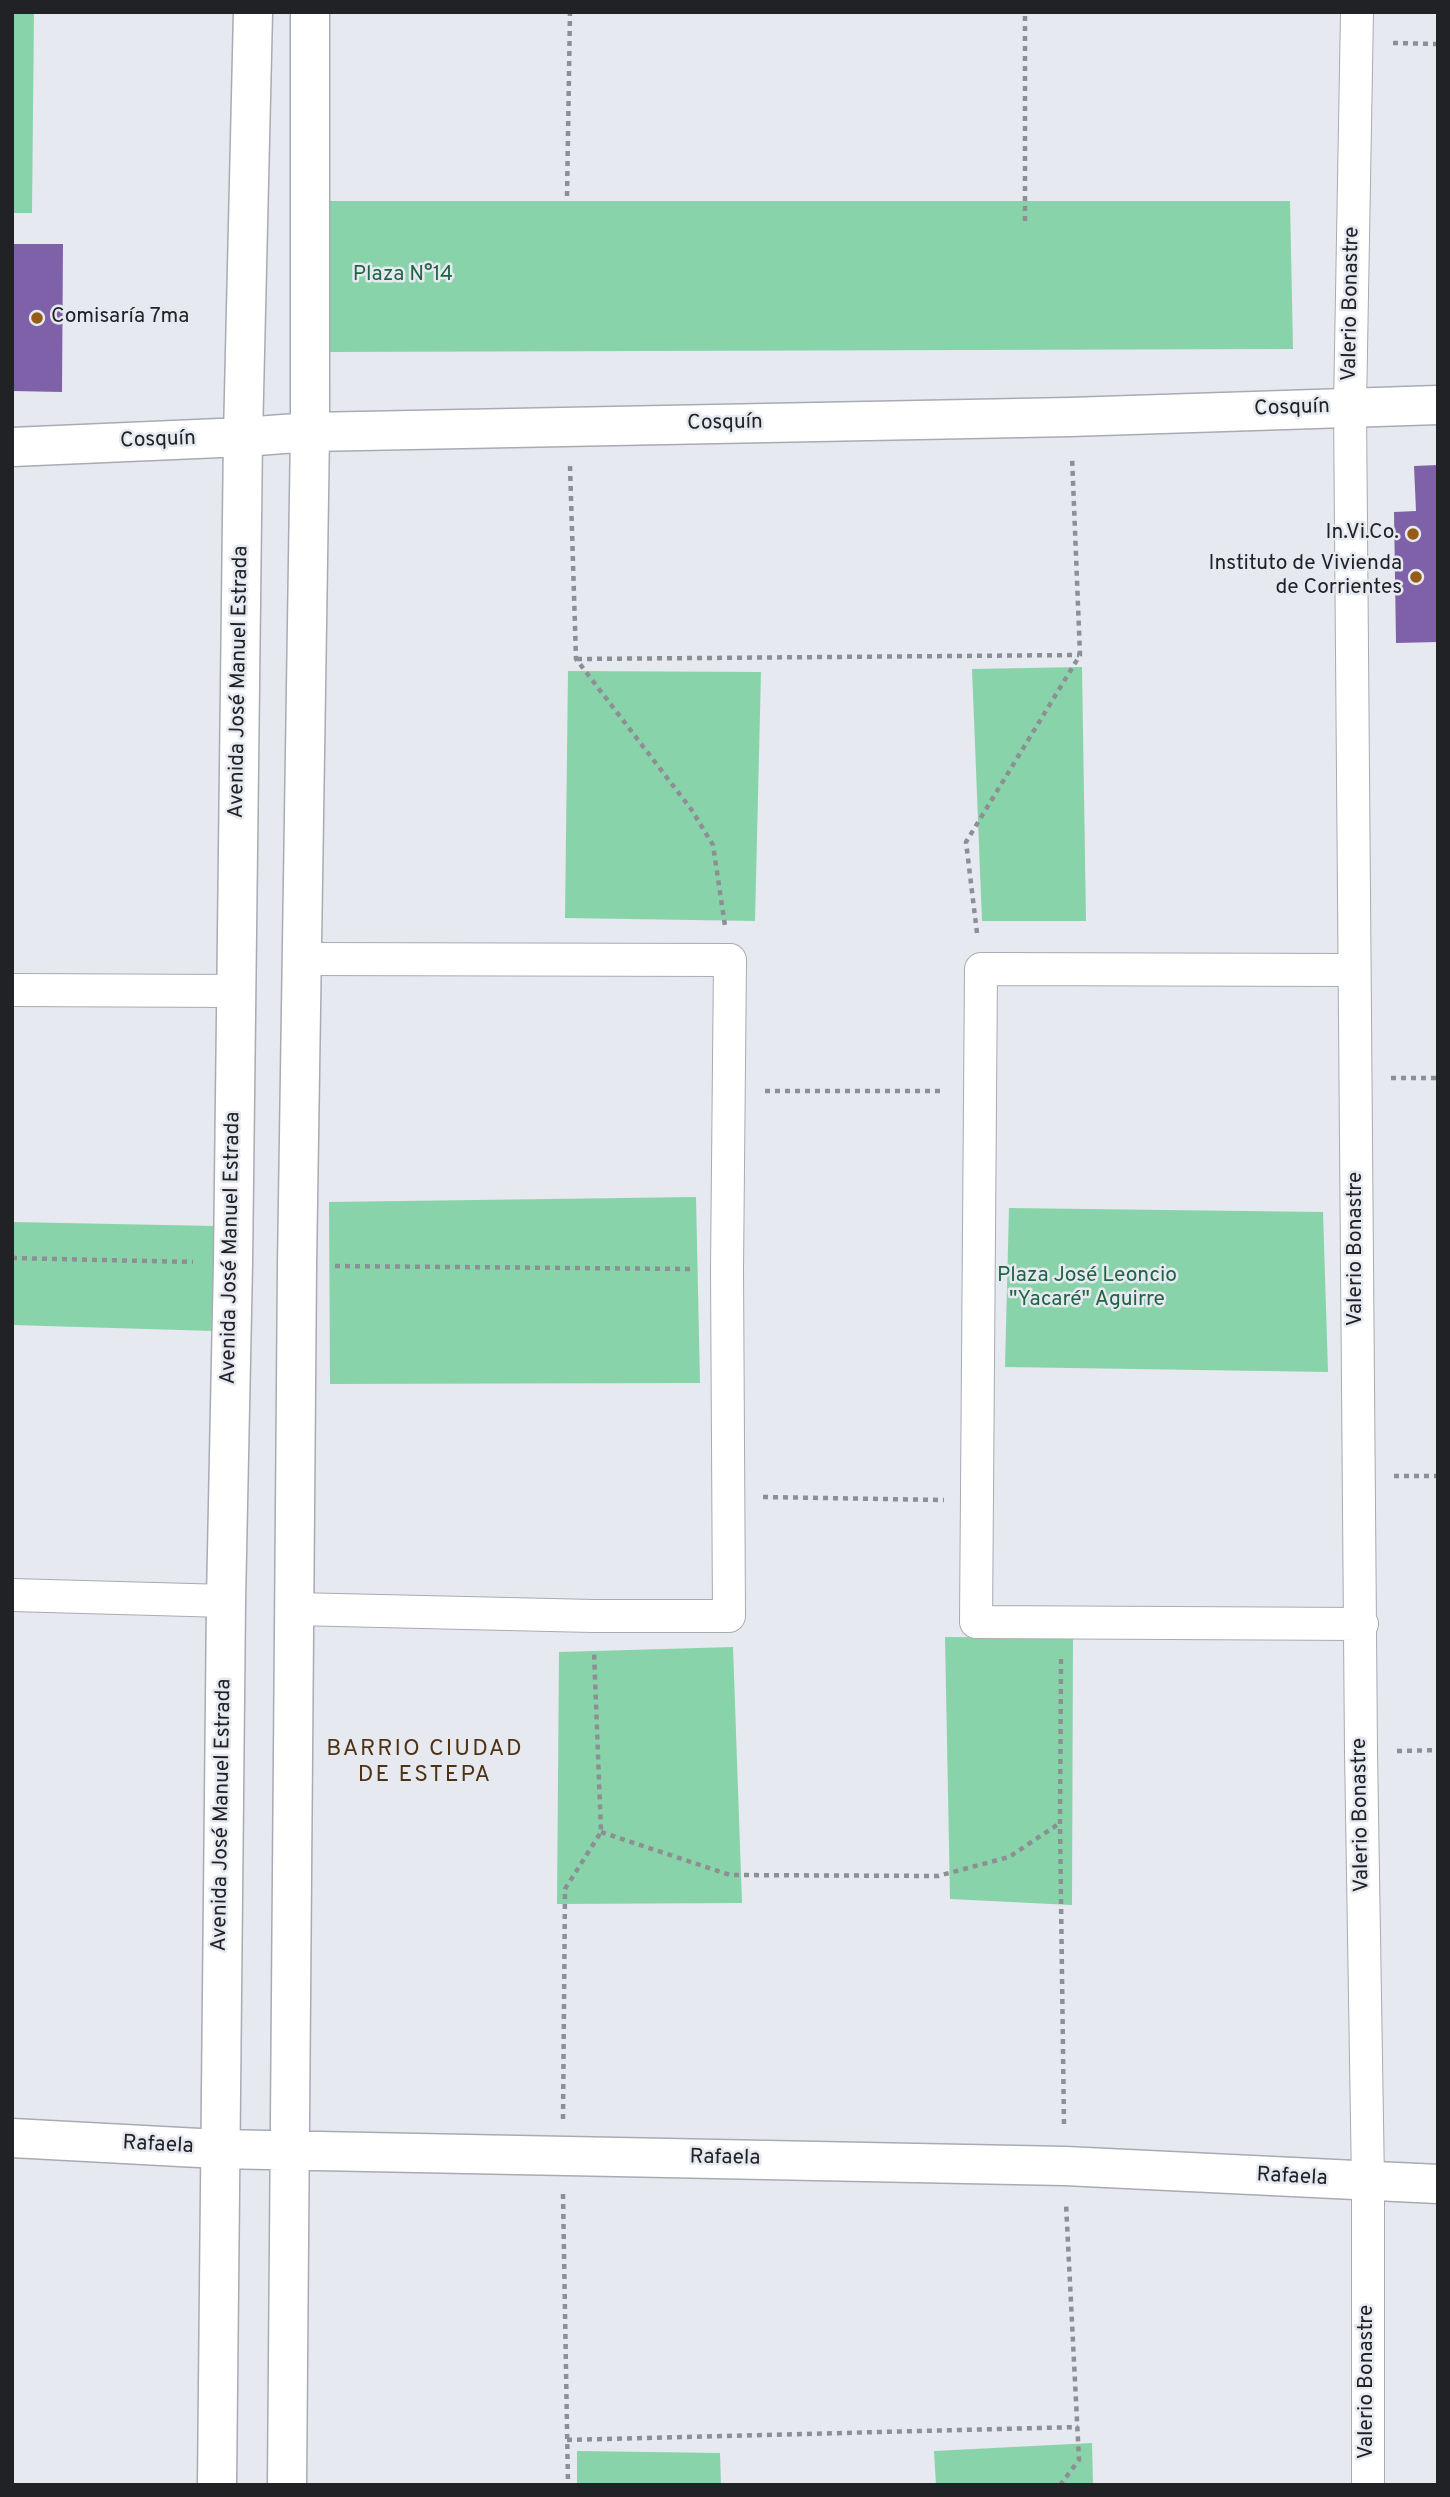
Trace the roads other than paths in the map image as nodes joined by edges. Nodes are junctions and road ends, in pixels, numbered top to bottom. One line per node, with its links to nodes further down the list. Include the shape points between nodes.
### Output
1 (253, 12): 7 (main road, Avenida José Manuel Estrada)
2 (310, 12): 6 (main road)
3 (1357, 27): 5 (street, Valerio Bonastre)
4 (1438, 405): 5 (main road, Cosquín)
5 (1350, 407): 6 (main road, Cosquín); 10 (street, Valerio Bonastre)
6 (310, 432): 7 (main road, Cosquín); 9 (main road)
7 (243, 438): 8 (main road, Cosquín); 12 (main road, Avenida José Manuel Estrada)
8 (12, 447)
9 (301, 959): 15 (main road); 15 (street, via 730,960 729,1616)
10 (1354, 970): 16 (street, Valerio Bonastre); 16 (street, via 981,969 976,1622)
11 (12, 990): 12 (street)
12 (235, 990): 14 (main road, Avenida José Manuel Estrada)
13 (12, 1595): 14 (street)
14 (226, 1601): 18 (main road, Avenida José Manuel Estrada)
15 (295, 1609): 19 (main road)
16 (1362, 1624): 20 (street, Valerio Bonastre)
17 (12, 2138): 18 (main road, Rafaela)
18 (218, 2149): 19 (main road, Rafaela); 22 (main road, Avenida José Manuel Estrada)
19 (289, 2150): 20 (main road, Rafaela, via 1065,2166); 23 (main road)
20 (1368, 2182): 21 (main road, Rafaela); 24 (street, Valerio Bonastre)
21 (1438, 2184)
22 (217, 2485)
23 (287, 2485)
24 (1368, 2485)

